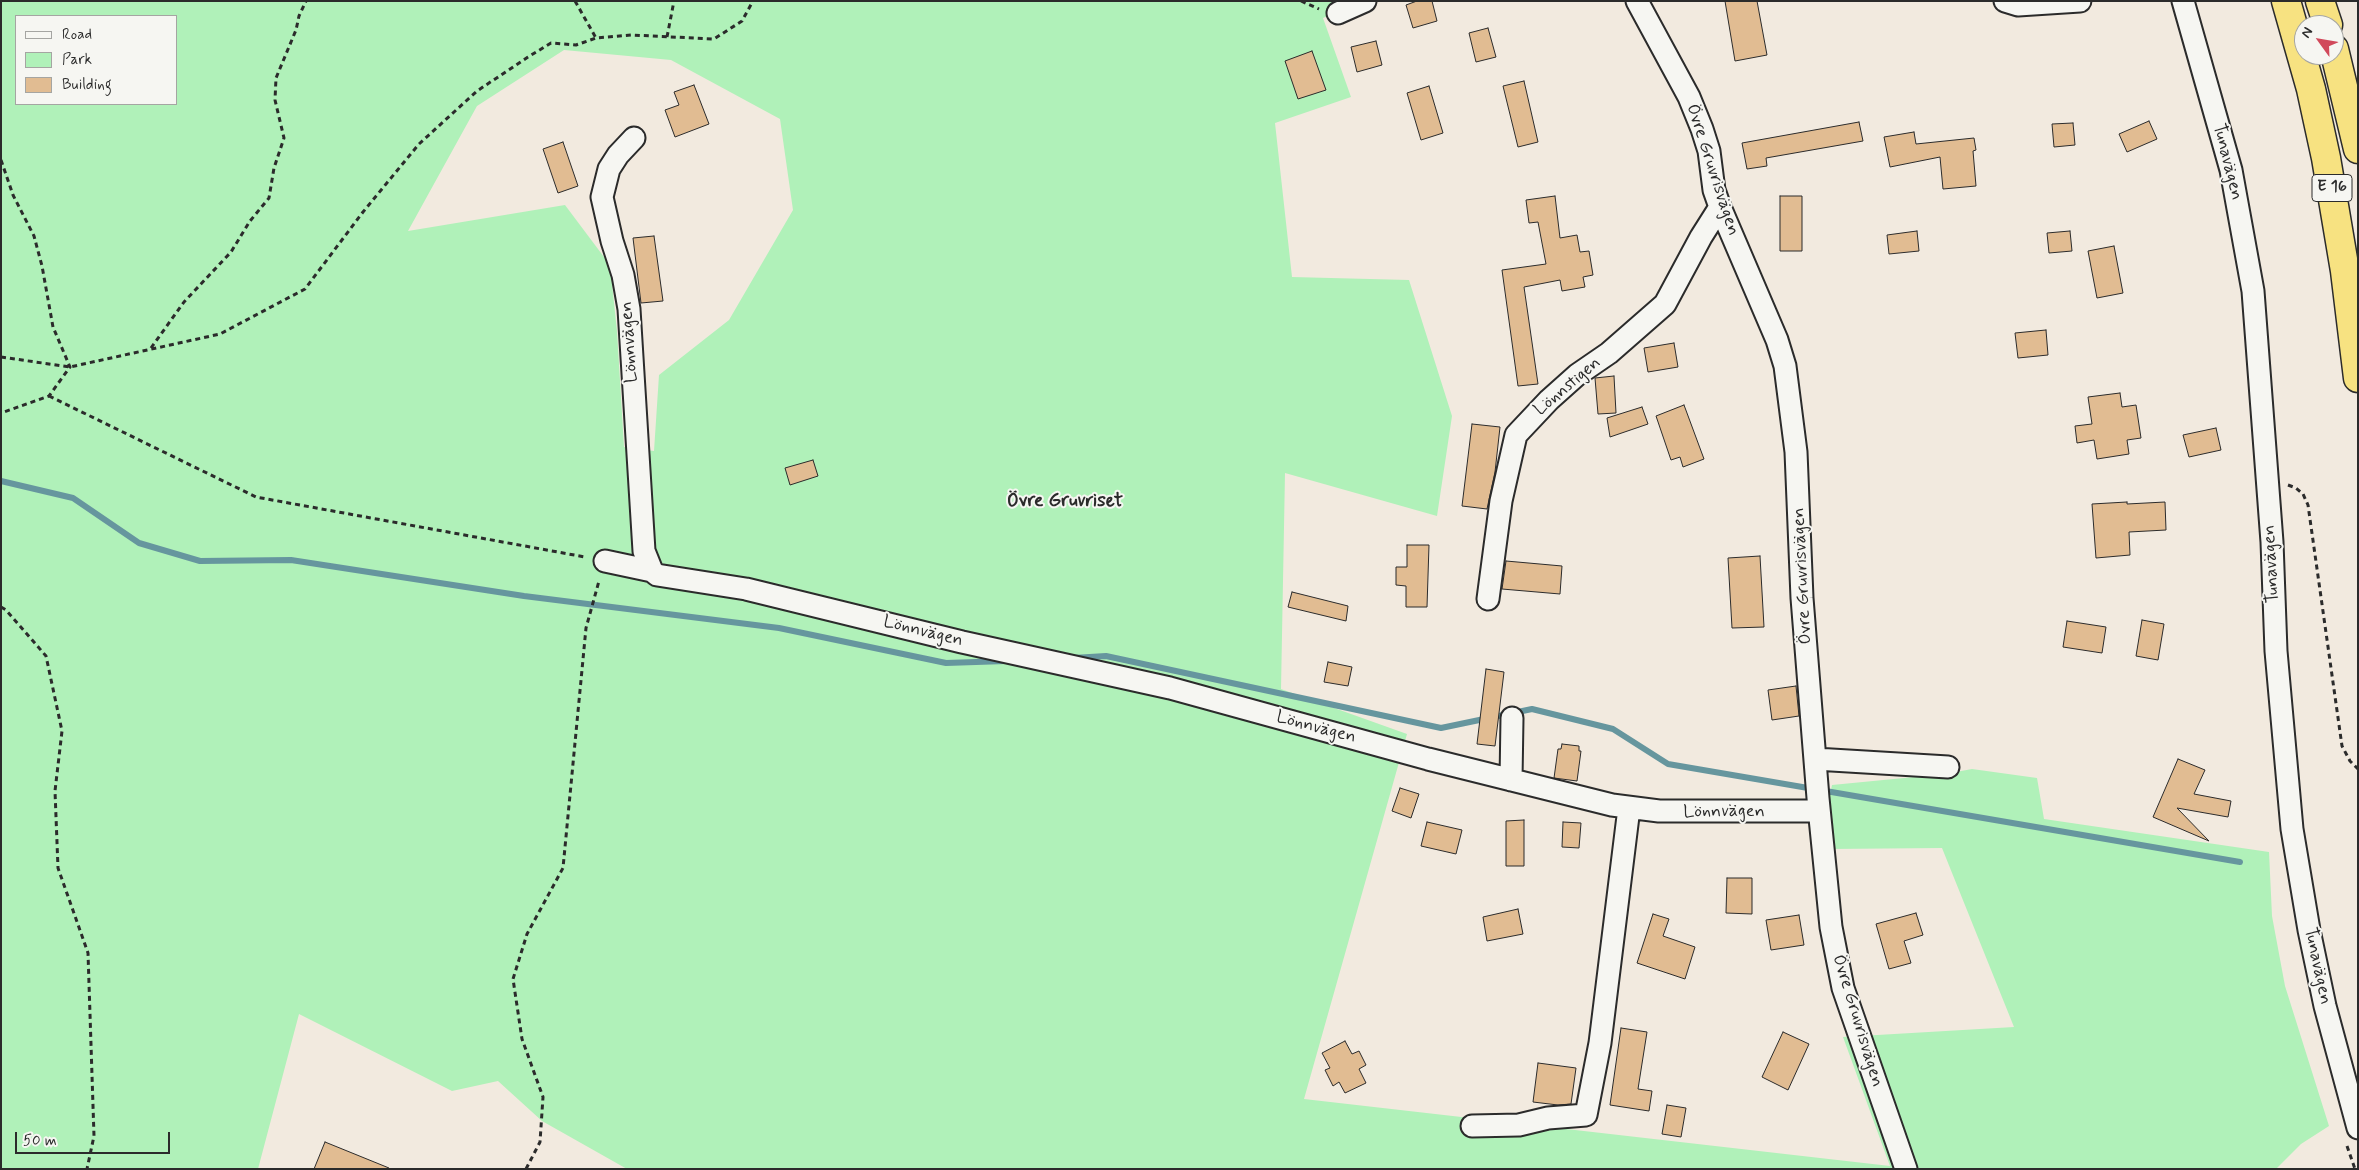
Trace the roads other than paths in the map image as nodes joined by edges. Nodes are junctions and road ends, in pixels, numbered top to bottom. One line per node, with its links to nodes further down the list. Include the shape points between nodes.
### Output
1 (1365, 1): 8 (street)
2 (1637, 1): 13 (street, Övre Gruvrisvägen, via 1689,97 1702,129)
3 (2005, 1): 4 (street, via 2018,5)
4 (2080, 1)
5 (2183, 1): 25 (street, Tunavägen, via 2223,142 2253,291 2268,484 2276,651 2292,829 2325,1006)
6 (2286, 1): 14 (highway, E 16, via 2326,158 2345,271)
7 (2320, 1): 9 (highway)
8 (1338, 13)
9 (2325, 15)
10 (2338, 65): 12 (highway)
11 (634, 138): 16 (street, Lönnvägen, via 618,155 602,197 624,274 629,309 644,551)
12 (2358, 148)
13 (1720, 207): 17 (street, Lönnstigen, via 1665,304 1609,353 1577,375 1516,436 1501,501); 19 (street, Övre Gruvrisvägen, via 1776,340 1790,392)
14 (2358, 378)
15 (605, 561): 16 (street)
16 (652, 571): 21 (street, Lönnvägen, via 657,575 746,589 1170,688)
17 (1488, 599)
18 (1512, 718): 21 (street)
19 (1815, 759): 20 (street); 22 (street, Övre Gruvrisvägen)
20 (1948, 767)
21 (1511, 780): 23 (street, Lönnvägen)
22 (1818, 797): 23 (street, Lönnvägen, via 1659,811); 26 (street, Övre Gruvrisvägen, via 1831,927 1839,972)
23 (1629, 808): 24 (street, via 1603,1018 1586,1115 1548,1118 1520,1125)
24 (1472, 1126)
25 (2358, 1128)
26 (1906, 1169)

